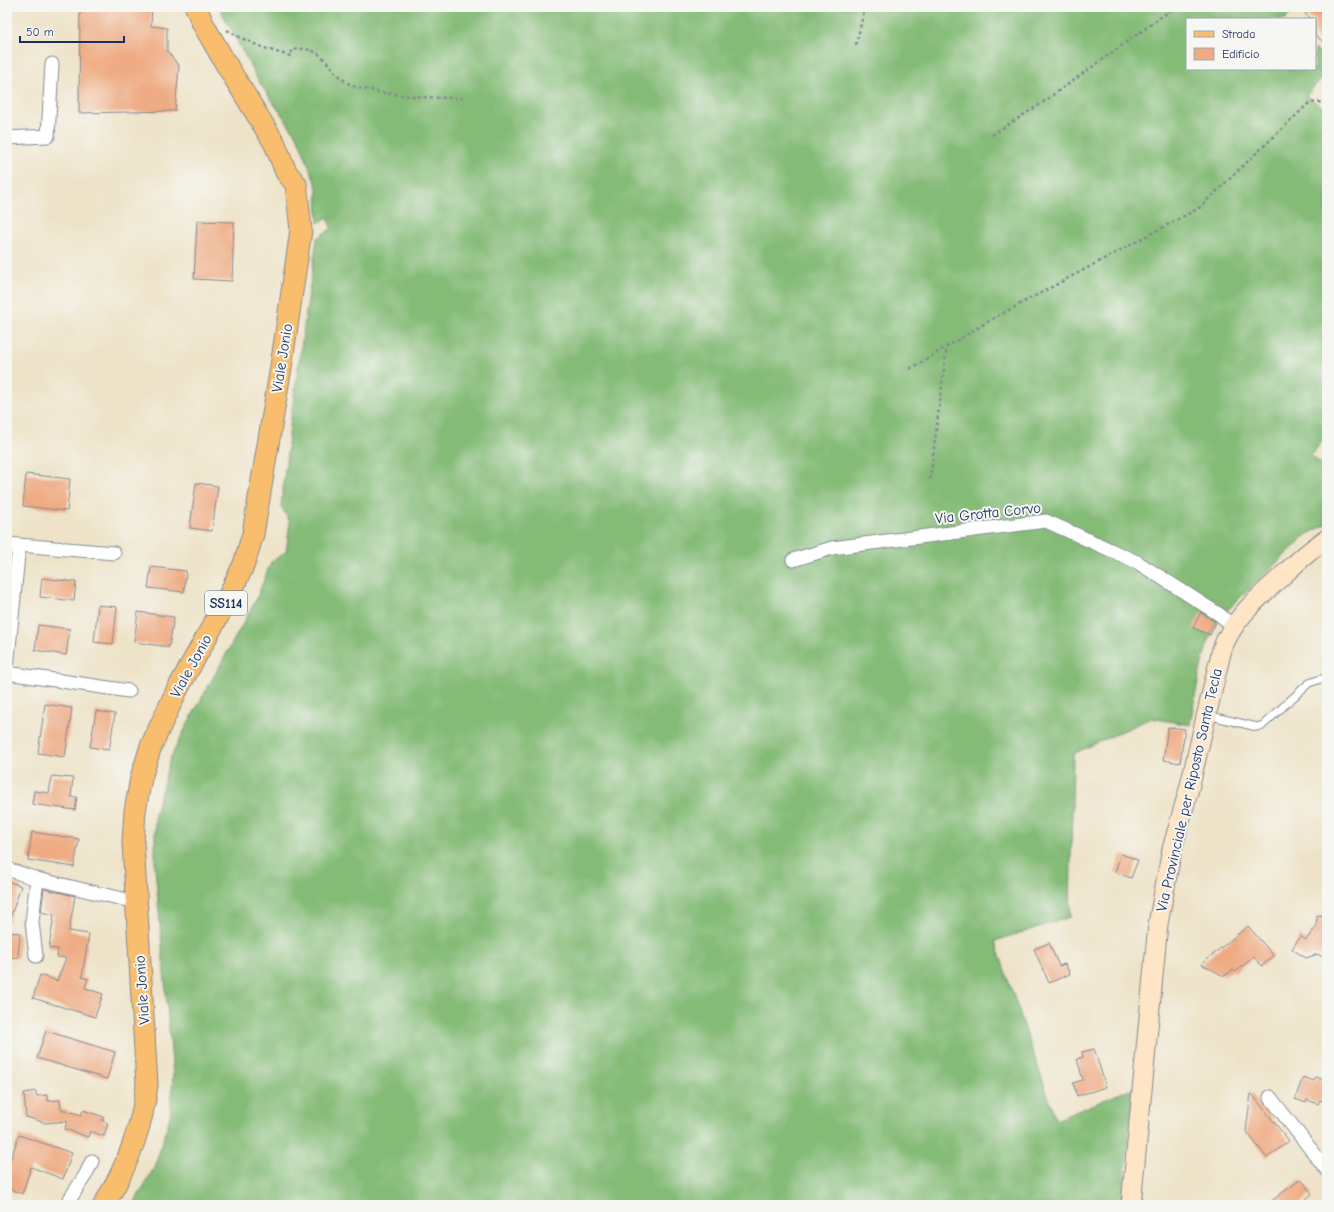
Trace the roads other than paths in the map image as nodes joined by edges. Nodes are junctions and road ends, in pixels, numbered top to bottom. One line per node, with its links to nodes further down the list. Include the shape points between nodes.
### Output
1 (196, 7): 16 (main road, Viale Jonio / SS114, via 226,64 275,144 286,172 296,184 301,230 282,367 253,534 244,564 227,600 177,690 151,746 135,810 133,842)
2 (52, 64): 3 (street, via 48,136)
3 (7, 138)
4 (1327, 539): 8 (street, Via Provinciale per Riposto Santa Tecla, via 1304,555 1246,609)
5 (13, 545): 6 (street); 9 (street)
6 (114, 553)
7 (793, 560): 8 (street, Via Grotta Corvo, via 832,548 1046,521 1137,562)
8 (1233, 626): 13 (street, Via Provinciale per Riposto Santa Tecla, via 1222,649)
9 (7, 668)
10 (7, 673): 12 (street)
11 (1327, 677): 13 (lane, via 1310,683 1263,725 1257,727)
12 (129, 691)
13 (1206, 715): 23 (street, Via Provinciale per Riposto Santa Tecla, via 1172,849 1158,924)
14 (7, 869): 15 (street)
15 (37, 879): 16 (street); 17 (street, via 32,922)
16 (136, 902): 22 (main road, Viale Jonio / SS114, via 147,1085 139,1130 128,1160)
17 (36, 956)
18 (1270, 1097): 20 (street)
19 (92, 1161): 21 (street)
20 (1327, 1170)
21 (66, 1205)
22 (104, 1205)
23 (1131, 1205)

